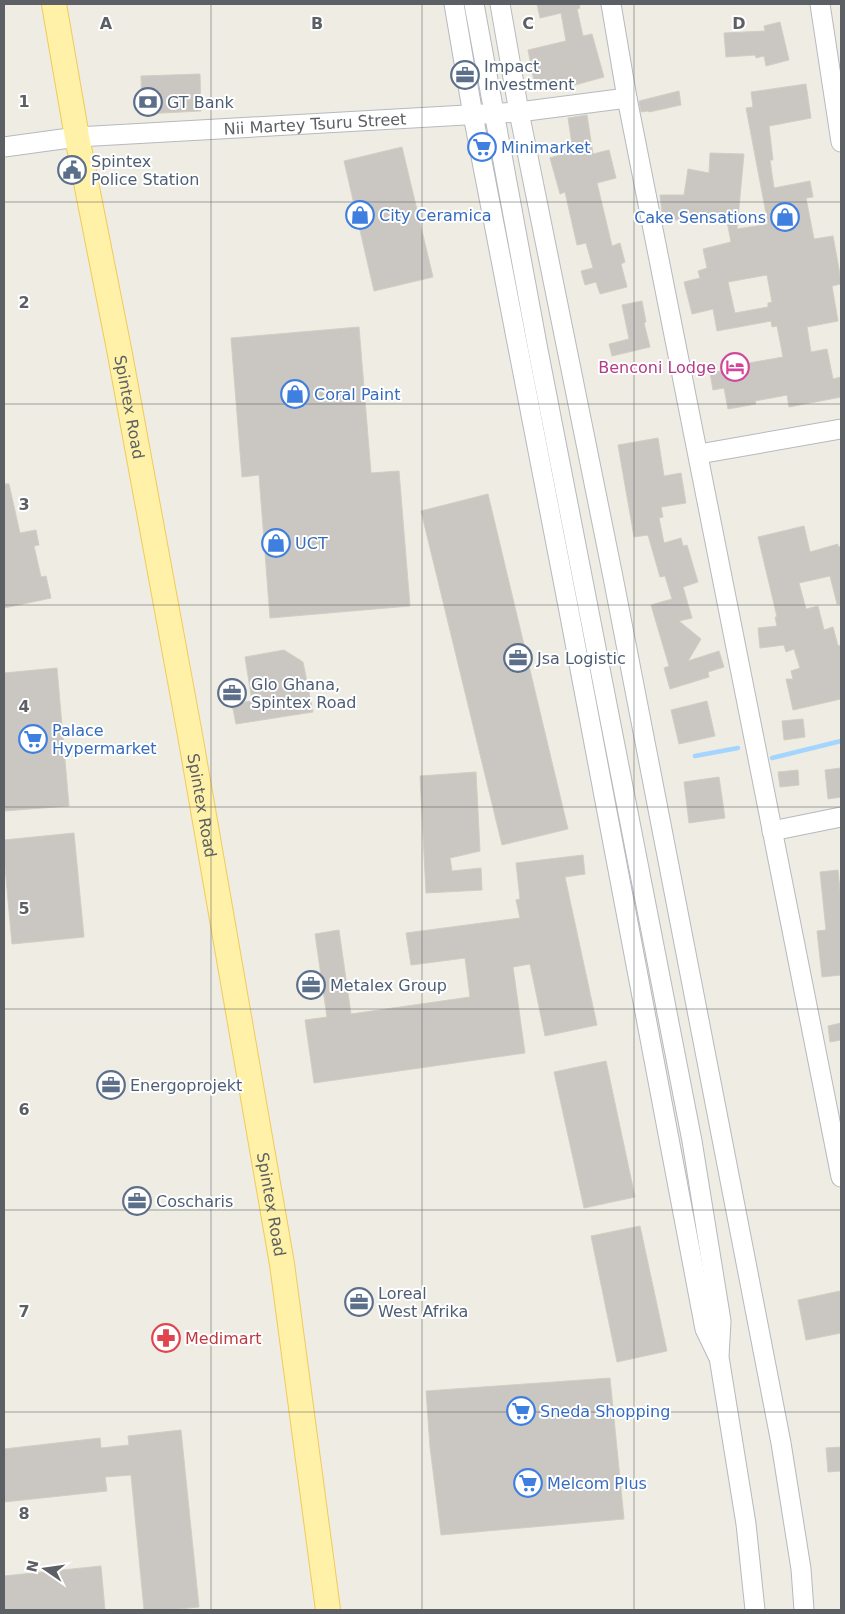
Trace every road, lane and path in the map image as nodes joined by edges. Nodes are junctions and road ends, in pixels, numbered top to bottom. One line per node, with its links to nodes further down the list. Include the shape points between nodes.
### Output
1 (54, 4): 11 (main road, Spintex Road)
2 (454, 4): 10 (street)
3 (474, 4): 9 (street)
4 (500, 4): 8 (street)
5 (611, 4): 7 (street)
6 (820, 4): 12 (street)
7 (627, 98): 8 (street, Nii Martey Tsuru Street); 15 (street)
8 (520, 112): 9 (street, Nii Martey Tsuru Street); 22 (street, via 781,1443 801,1569)
9 (493, 114): 10 (street, Nii Martey Tsuru Street); 19 (street, via 692,1141 721,1322)
10 (473, 115): 11 (street, Nii Martey Tsuru Street); 19 (street, via 705,1329)
11 (77, 137): 13 (street, Nii Martey Tsuru Street); 20 (main road, Spintex Road, via 190,735 282,1264)
12 (841, 142)
13 (4, 147)
14 (841, 429): 15 (street)
15 (699, 454): 17 (street)
16 (841, 817): 17 (street)
17 (772, 831): 18 (street)
18 (841, 1177)
19 (719, 1357): 21 (street, via 746,1524)
20 (328, 1610)
21 (755, 1610)
22 (804, 1610)

